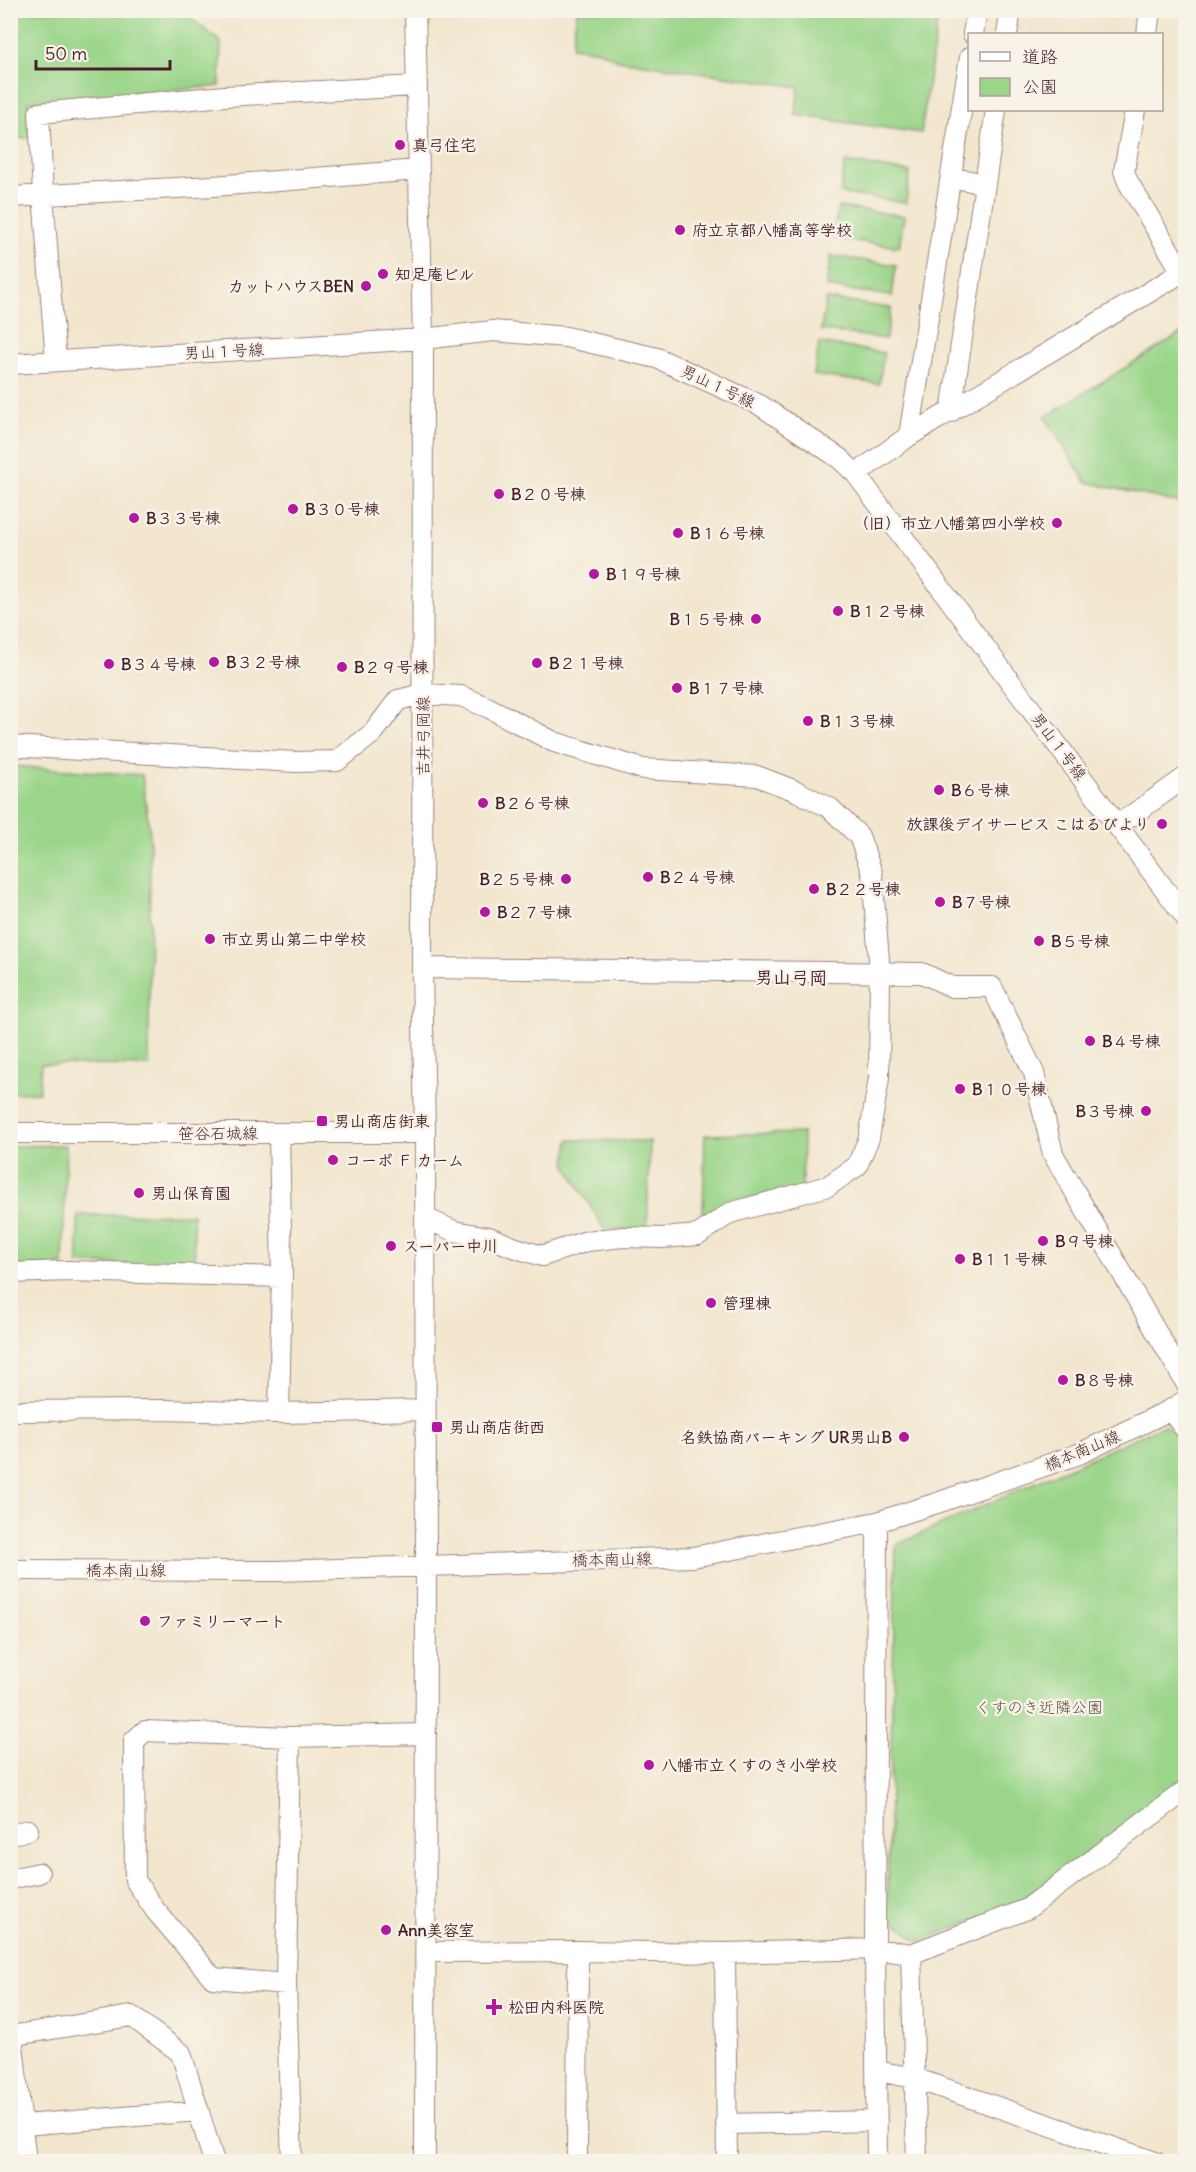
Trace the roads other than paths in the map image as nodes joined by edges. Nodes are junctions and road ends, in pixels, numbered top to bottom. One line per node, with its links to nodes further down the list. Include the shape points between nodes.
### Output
1 (414, 10): 9 (street, 吉井弓岡線)
2 (977, 10): 5 (street)
3 (1011, 10): 6 (street)
4 (1150, 10): 7 (street)
5 (973, 33)
6 (1007, 33)
7 (1147, 33)
8 (968, 64): 13 (street)
9 (416, 86): 12 (street, 吉井弓岡線); 15 (street, via 225,96 39,113)
10 (996, 111): 14 (street)
11 (1135, 111): 17 (street, via 1124,171)
12 (418, 170): 15 (street); 18 (street, 吉井弓岡線)
13 (951, 177): 14 (street); 22 (street)
14 (985, 184): 21 (street)
15 (43, 195): 16 (street); 19 (street)
16 (10, 197)
17 (1184, 271): 21 (street)
18 (423, 339): 19 (street, 男山１号線); 23 (street, 男山１号線, via 493,331 566,337 657,358 760,405 839,458); 24 (street, 吉井弓岡線)
19 (56, 361): 20 (street, 男山１号線)
20 (10, 364)
21 (951, 412): 22 (street)
22 (909, 436): 23 (street)
23 (856, 474): 27 (street, 男山１号線)
24 (423, 694): 25 (street, via 398,700 373,733 337,761); 29 (street, 吉井弓岡線); 30 (street, via 461,696 554,742 643,769 757,776 830,808 859,836 872,873)
25 (10, 746)
26 (1185, 777): 27 (street)
27 (1118, 825): 28 (street, 男山１号線)
28 (1185, 918)
29 (422, 968): 30 (street); 33 (street, 吉井弓岡線)
30 (880, 973): 34 (street, via 879,1078 869,1138 857,1166 828,1186 730,1213 698,1235 587,1241 542,1256 489,1236 454,1231); 37 (street, via 922,973 952,987 992,987 1034,1073 1053,1154)
31 (10, 1133): 32 (street, 笹谷石城線)
32 (279, 1133): 33 (street, 笹谷石城線); 36 (street)
33 (426, 1133): 34 (street, 吉井弓岡線)
34 (425, 1218): 39 (street, 吉井弓岡線)
35 (10, 1272): 36 (street)
36 (282, 1277): 41 (street)
37 (1185, 1383)
38 (1178, 1405): 42 (street); 43 (street, 橋本南山線, via 1079,1454)
39 (425, 1410): 41 (street); 44 (street, 吉井弓岡線)
40 (10, 1411): 41 (street)
41 (279, 1413)
42 (1185, 1431)
43 (877, 1522): 44 (street, 橋本南山線, via 693,1557); 51 (street)
44 (426, 1566): 45 (street, 橋本南山線, via 278,1571); 46 (street, 吉井弓岡線)
45 (10, 1570)
46 (426, 1734): 47 (street); 53 (street, 吉井弓岡線)
47 (290, 1737): 56 (street); 56 (street, via 145,1731 134,1741 135,1880 154,1910 213,1978)
48 (1185, 1790): 55 (street, via 1027,1909)
49 (39, 1873): 50 (street)
50 (10, 1879)
51 (875, 1949): 54 (street); 55 (street); 58 (street)
52 (578, 1950): 53 (street); 54 (street); 68 (street)
53 (426, 1952): 67 (street, 吉井弓岡線)
54 (725, 1953): 62 (street)
55 (912, 1954): 59 (street)
56 (286, 1984): 66 (street)
57 (11, 2036): 60 (street, via 130,2016 181,2053); 63 (street)
58 (877, 2072): 59 (street); 61 (street)
59 (914, 2078): 71 (street); 72 (street)
60 (199, 2111): 63 (street); 65 (street)
61 (877, 2121): 62 (street); 70 (street)
62 (726, 2124): 69 (street)
63 (23, 2125): 64 (street)
64 (26, 2162)
65 (214, 2162)
66 (292, 2162)
67 (425, 2162)
68 (577, 2162)
69 (727, 2162)
70 (877, 2162)
71 (917, 2162)
72 (1155, 2162)

